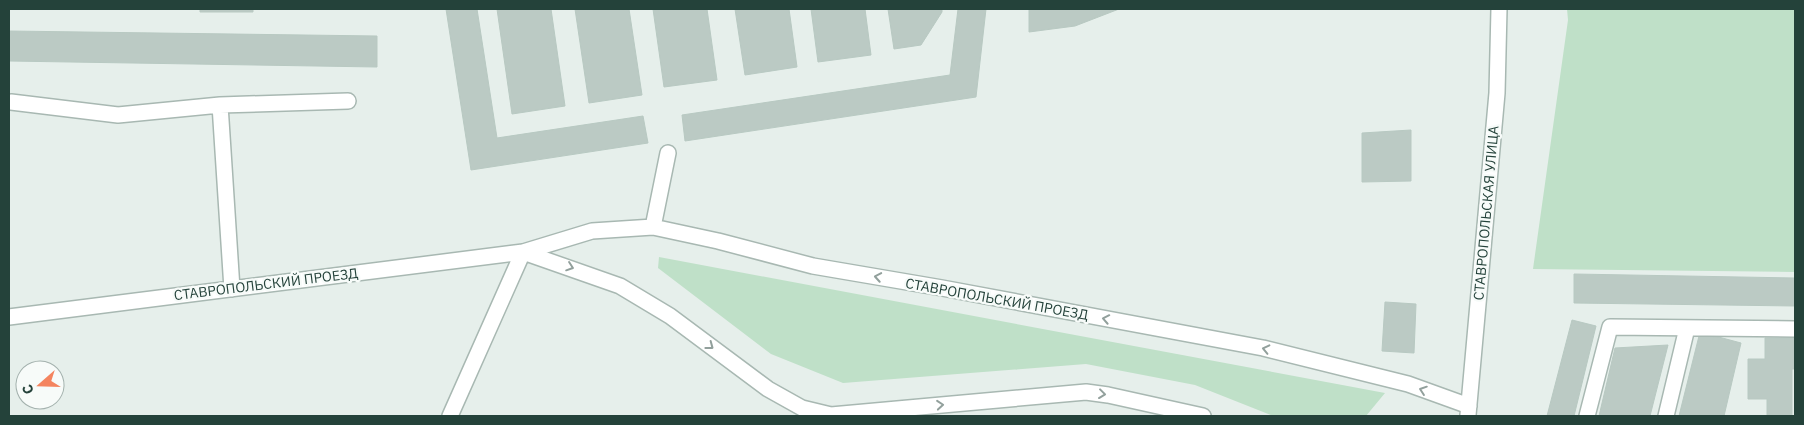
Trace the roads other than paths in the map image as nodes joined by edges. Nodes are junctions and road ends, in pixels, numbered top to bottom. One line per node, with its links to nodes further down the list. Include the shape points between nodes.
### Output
1 (1499, 9): 12 (street, СТАВРОПОЛЬСКАЯ УЛИЦА, via 1497,93)
2 (348, 101): 4 (street)
3 (11, 102): 4 (street, via 118,115)
4 (220, 105): 8 (street)
5 (668, 154): 6 (street)
6 (653, 227): 7 (street, СТАВРОПОЛЬСКИЙ ПРОЕЗД, via 592,232); 12 (street, СТАВРОПОЛЬСКИЙ ПРОЕЗД, one-way to 6, via 1408,384 1263,348 813,266)
7 (523, 252): 8 (street, СТАВРОПОЛЬСКИЙ ПРОЕЗД); 13 (street); 14 (street, СТАВРОПОЛЬСКИЙ ПРОЕЗД, one-way to 14, via 620,286 670,316 768,389 802,408 831,415 1086,392)
8 (232, 289): 9 (street, СТАВРОПОЛЬСКИЙ ПРОЕЗД)
9 (9, 317)
10 (1687, 328): 11 (street); 15 (street, via 1610,327); 16 (street)
11 (1795, 330)
12 (1468, 411)
13 (450, 416)
14 (1203, 416)
15 (1588, 416)
16 (1666, 416)

